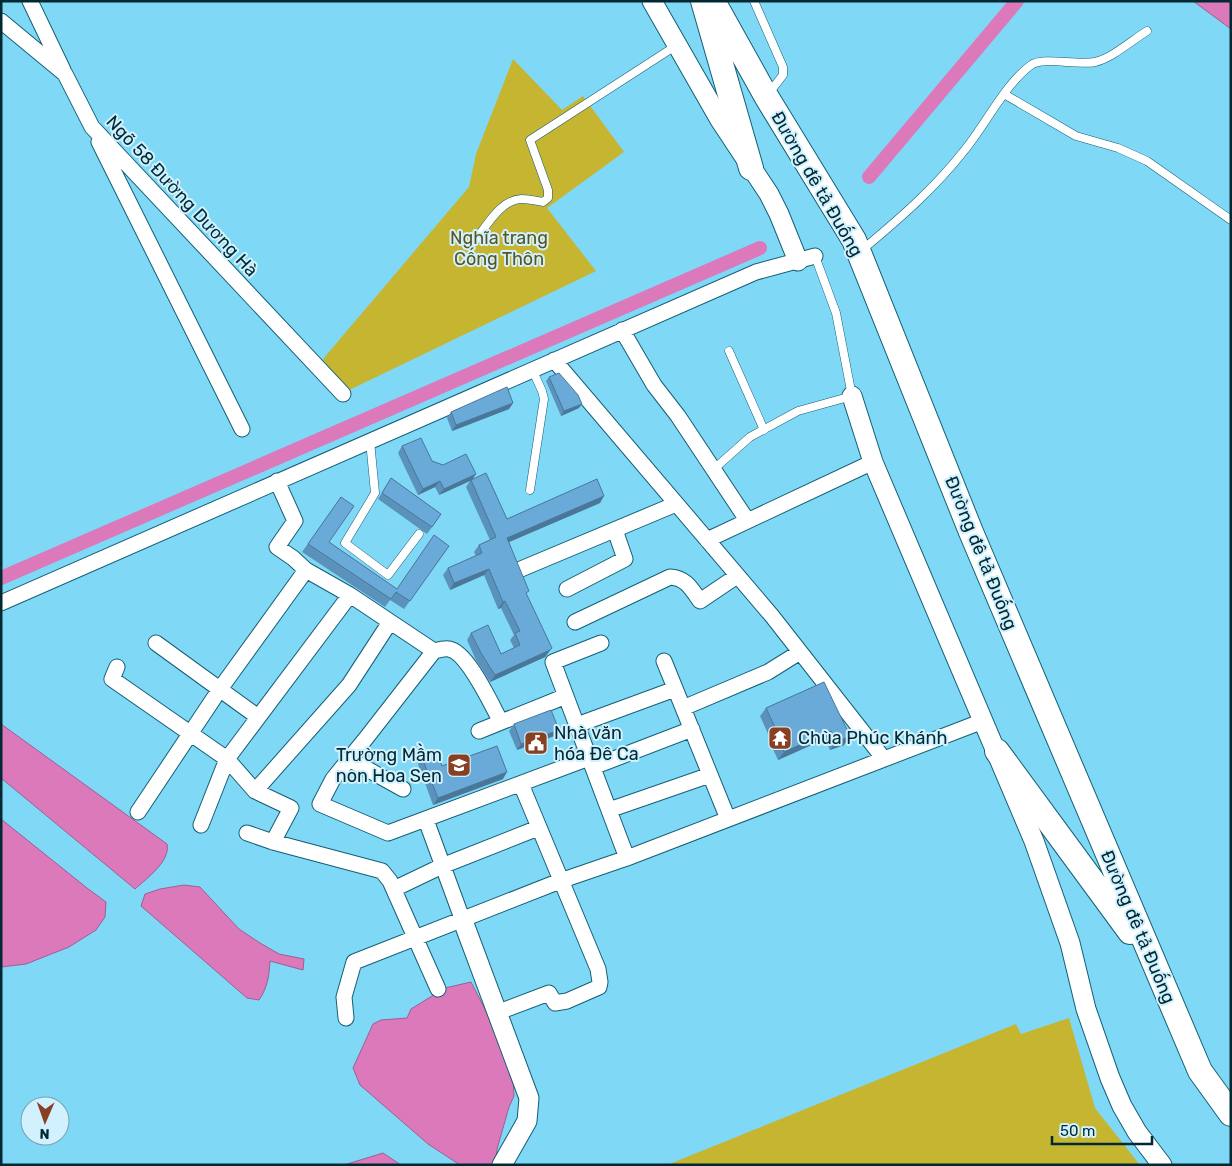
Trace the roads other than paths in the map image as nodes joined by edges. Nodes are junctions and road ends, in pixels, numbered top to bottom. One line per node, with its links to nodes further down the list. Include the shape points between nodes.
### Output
1 (30, 1): 9 (street)
2 (652, 1): 8 (street)
3 (703, 1): 13 (main road)
4 (713, 1): 11 (main road, Đường đê tả Đuống)
5 (754, 1): 11 (lane, via 784,67 782,75)
6 (1, 21): 9 (street, Ngõ 58 Đường Dương Hà)
7 (1147, 31): 10 (lane, via 1096,62 1037,61)
8 (677, 45): 13 (street); 15 (lane, via 530,140 548,198 543,202 522,198 512,200 501,207)
9 (65, 74): 12 (street, Ngõ 58 Đường Dương Hà)
10 (1004, 94): 14 (lane, via 1076,136 1118,148 1147,161); 16 (lane, via 964,152 933,186)
11 (766, 96): 16 (main road, Đường đê tả Đuống)
12 (92, 127): 22 (street, Ngõ 58 Đường Dương Hà); 24 (street)
13 (751, 168): 17 (street, via 765,186)
14 (1231, 220)
15 (474, 242)
16 (859, 252): 84 (main road, Đường đê tả Đuống, via 975,541)
17 (806, 258): 18 (street, via 756,272); 23 (lane, via 836,313)
18 (622, 330): 20 (street); 28 (street, via 654,385)
19 (729, 351): 25 (lane)
20 (554, 360): 21 (street); 31 (street)
21 (532, 369): 26 (street); 30 (lane, via 544,400)
22 (343, 394)
23 (852, 396): 25 (lane, via 798,412); 27 (street)
24 (242, 429)
25 (764, 430): 28 (lane, via 750,437)
26 (370, 441): 29 (street); 34 (lane, via 375,492 345,543 388,576)
27 (873, 462): 32 (street); 56 (street)
28 (714, 469): 32 (street)
29 (277, 481): 37 (street, via 295,521 277,547); 41 (street)
30 (530, 490)
31 (676, 504): 33 (street); 35 (street)
32 (747, 520): 35 (street)
33 (615, 530): 36 (street); 39 (street, via 626,559)
34 (419, 534)
35 (707, 540): 38 (street)
36 (521, 569)
37 (306, 570): 40 (street); 51 (street)
38 (738, 576): 43 (street, via 700,601 686,581 670,578); 47 (street)
39 (567, 590)
40 (350, 595): 42 (street); 54 (street)
41 (1, 603)
42 (390, 622): 46 (street); 69 (street, via 349,685)
43 (575, 622)
44 (156, 643): 51 (street)
45 (601, 643): 52 (street, via 553,662)
46 (434, 651): 55 (street, via 450,649 463,656); 64 (street)
47 (800, 652): 53 (street, via 768,672); 63 (street)
48 (664, 661): 50 (street)
49 (117, 667): 60 (street, via 112,680)
50 (675, 689): 53 (street); 57 (street)
51 (220, 690): 54 (street); 60 (street)
52 (566, 696): 55 (street); 57 (street)
53 (683, 708): 58 (street)
54 (258, 717): 62 (street)
55 (501, 722): 59 (street)
56 (983, 722): 61 (street); 63 (street)
57 (578, 725): 65 (street)
58 (692, 729): 65 (street); 66 (street)
59 (479, 731)
60 (190, 734): 62 (street); 71 (street)
61 (996, 751): 84 (main road); 90 (street, via 1054,895 1086,1009 1110,1078 1137,1132)
62 (226, 759): 69 (street); 74 (street)
63 (884, 759): 72 (street)
64 (349, 760): 68 (street); 73 (street, via 332,779 320,804 388,833)
65 (591, 762): 67 (street); 70 (street)
66 (710, 776): 70 (street); 72 (street)
67 (521, 784): 73 (street); 75 (street)
68 (403, 789)
69 (255, 790): 77 (street, via 291,808)
70 (609, 810): 78 (street)
71 (138, 812)
72 (728, 819): 78 (street)
73 (426, 820): 79 (street)
74 (201, 825)
75 (538, 828): 79 (street); 80 (street)
76 (247, 833): 77 (street)
77 (273, 842): 81 (street, via 382,871)
78 (627, 858): 80 (street)
79 (442, 866): 81 (street); 82 (street)
80 (560, 881): 82 (street); 86 (street, via 598,968 599,987 555,1003 549,993)
81 (394, 888): 83 (street)
82 (463, 921): 83 (street); 86 (street)
83 (415, 939): 85 (street); 87 (street, via 354,962 344,997)
84 (1154, 964): 88 (main road, Đường đê tả Đuống, via 1200,1071)
85 (438, 989)
86 (496, 1013): 89 (street, via 529,1098 527,1121)
87 (346, 1018)
88 (1231, 1114)
89 (502, 1165)
90 (1162, 1165)

